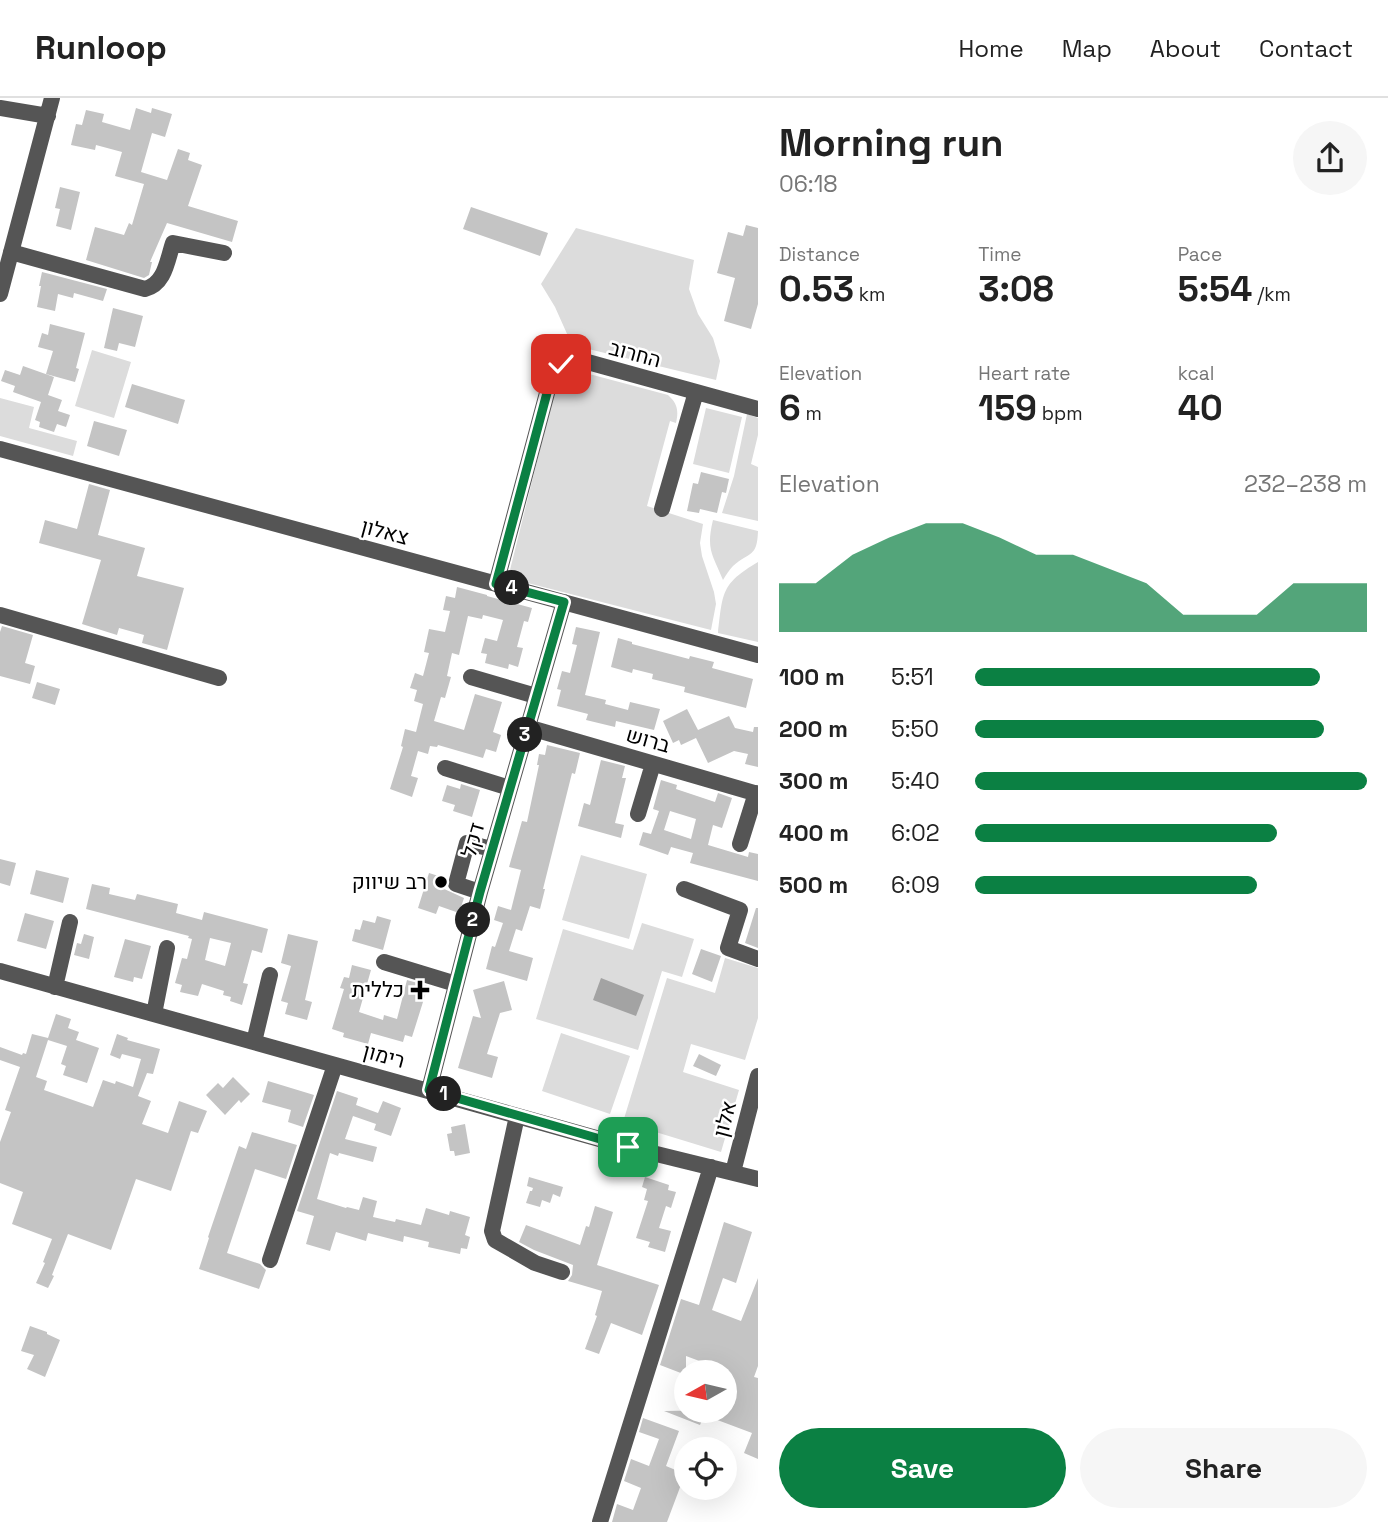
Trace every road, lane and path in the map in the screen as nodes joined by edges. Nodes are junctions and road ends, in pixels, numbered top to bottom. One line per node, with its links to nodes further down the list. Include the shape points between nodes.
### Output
1 (52, 98): 3 (street)
2 (0, 108): 3 (street)
3 (48, 116): 5 (street)
4 (224, 253): 5 (street, via 173,243 160,281 145,289)
5 (6, 262): 6 (street)
6 (0, 294)
7 (695, 392): 8 (street, החרוב); 10 (street); 11 (street, החרוב, via 584,361 561,364 551,378)
8 (758, 409)
9 (0, 449): 11 (street, צאלון)
10 (662, 509)
11 (496, 584): 12 (street, צאלון)
12 (564, 602): 14 (street, צאלון); 17 (street, דקל)
13 (0, 615): 16 (street)
14 (758, 655)
15 (471, 677): 17 (street)
16 (219, 678)
17 (537, 696): 18 (street, דקל)
18 (527, 727): 19 (street, ברוש); 21 (street, דקל)
19 (653, 764): 22 (street, ברוש); 23 (street)
20 (445, 768): 21 (street)
21 (510, 788): 25 (street, דקל)
22 (757, 794): 24 (street)
23 (638, 814)
24 (740, 844)
25 (492, 849): 27 (street, דקל); 27 (street, via 467,843 456,884)
26 (684, 889): 30 (street, via 740,911 728,948)
27 (480, 892): 34 (street, דקל)
28 (70, 922): 35 (street)
29 (167, 947): 36 (street)
30 (758, 959)
31 (384, 962): 34 (street)
32 (0, 971): 35 (street, רימון)
33 (270, 975): 37 (street)
34 (456, 984): 40 (street, דקל)
35 (55, 987): 36 (street, רימון)
36 (154, 1014): 37 (street, רימון)
37 (254, 1042): 38 (street, רימון)
38 (335, 1065): 40 (street, רימון); 45 (street)
39 (758, 1076): 43 (street, אלון)
40 (429, 1090): 41 (street, רימון)
41 (517, 1116): 42 (street, רימון); 46 (street, via 492,1231 495,1240 535,1263)
42 (711, 1167): 43 (street, רימון); 47 (street)
43 (733, 1172): 44 (street, רימון)
44 (758, 1179)
45 (270, 1260)
46 (562, 1272)
47 (600, 1522)

